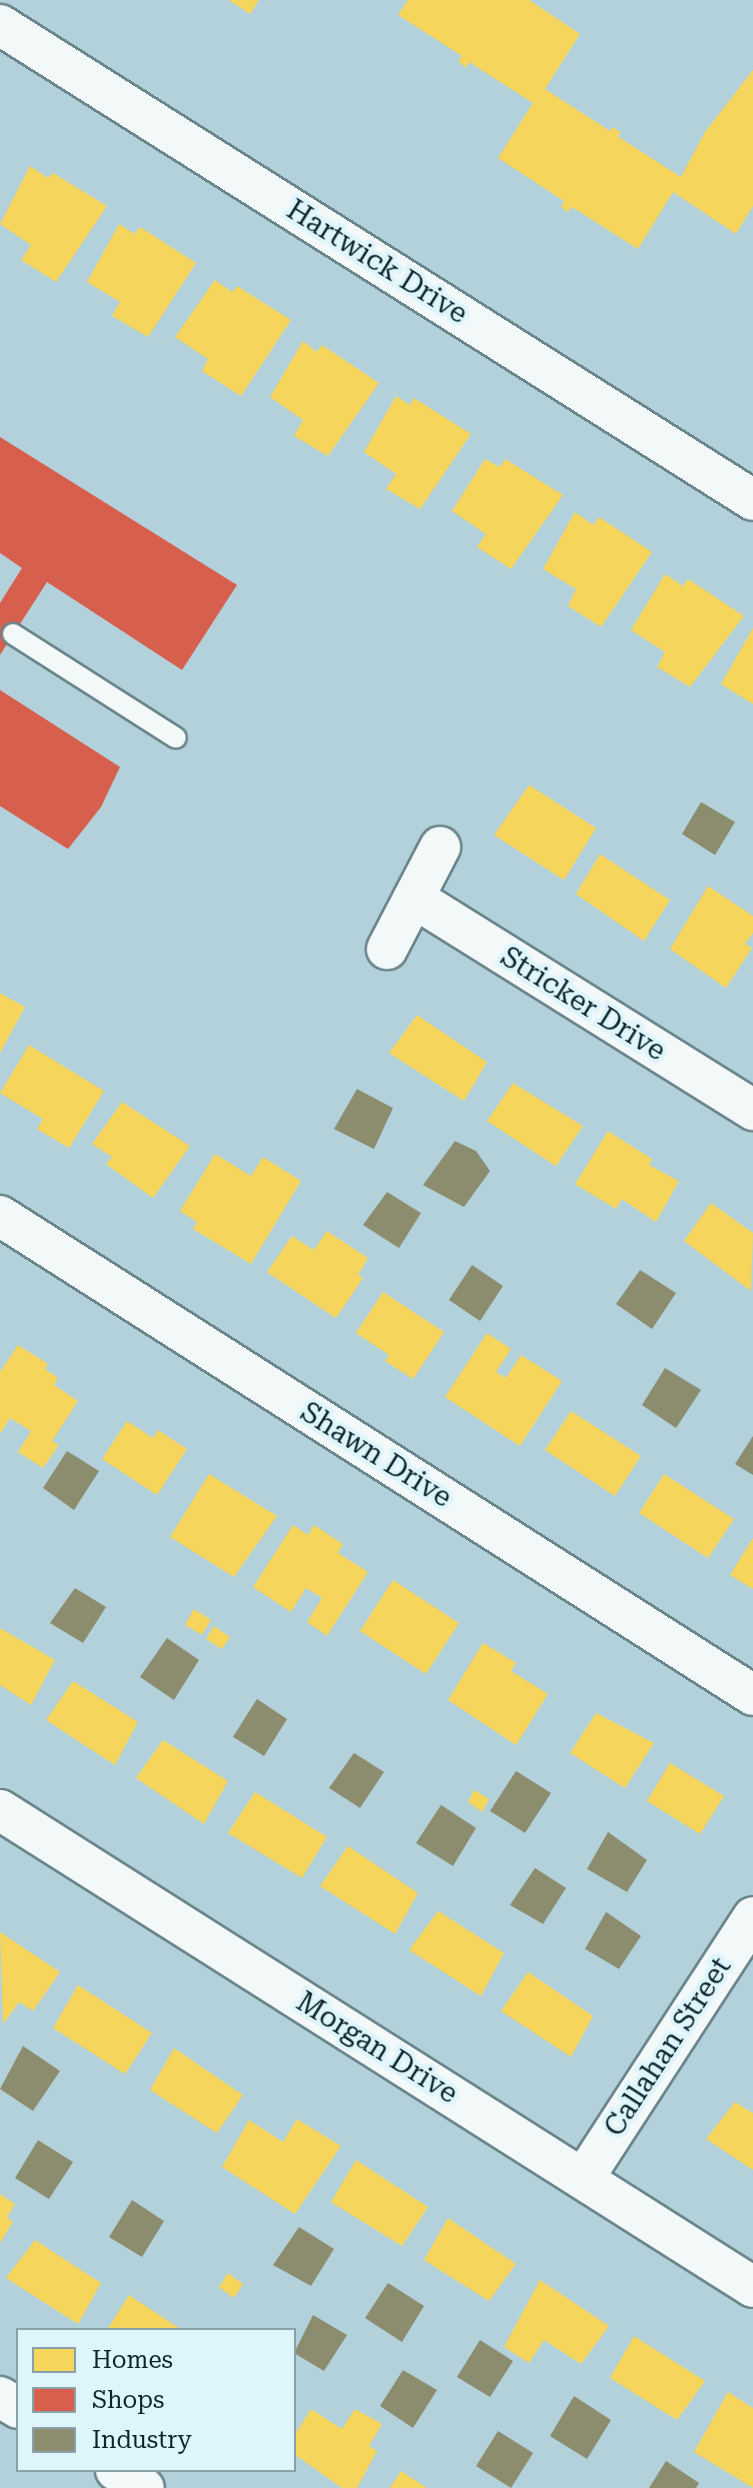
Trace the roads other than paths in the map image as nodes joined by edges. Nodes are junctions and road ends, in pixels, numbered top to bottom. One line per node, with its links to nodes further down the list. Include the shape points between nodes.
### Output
1 (0, 25): 2 (street, Hartwick Drive)
2 (753, 500)
3 (13, 634): 4 (lane)
4 (176, 738)
5 (440, 847): 6 (street)
6 (414, 898): 7 (street); 8 (street, Stricker Drive)
7 (387, 949)
8 (753, 1110)
9 (0, 1216): 10 (street, Shawn Drive)
10 (753, 1695)
11 (0, 1810): 13 (street, Morgan Drive)
12 (753, 1917): 13 (street, Callahan Street)
13 (583, 2179): 14 (street, Morgan Drive)
14 (753, 2287)
15 (119, 2472): 16 (street)
16 (144, 2488)

